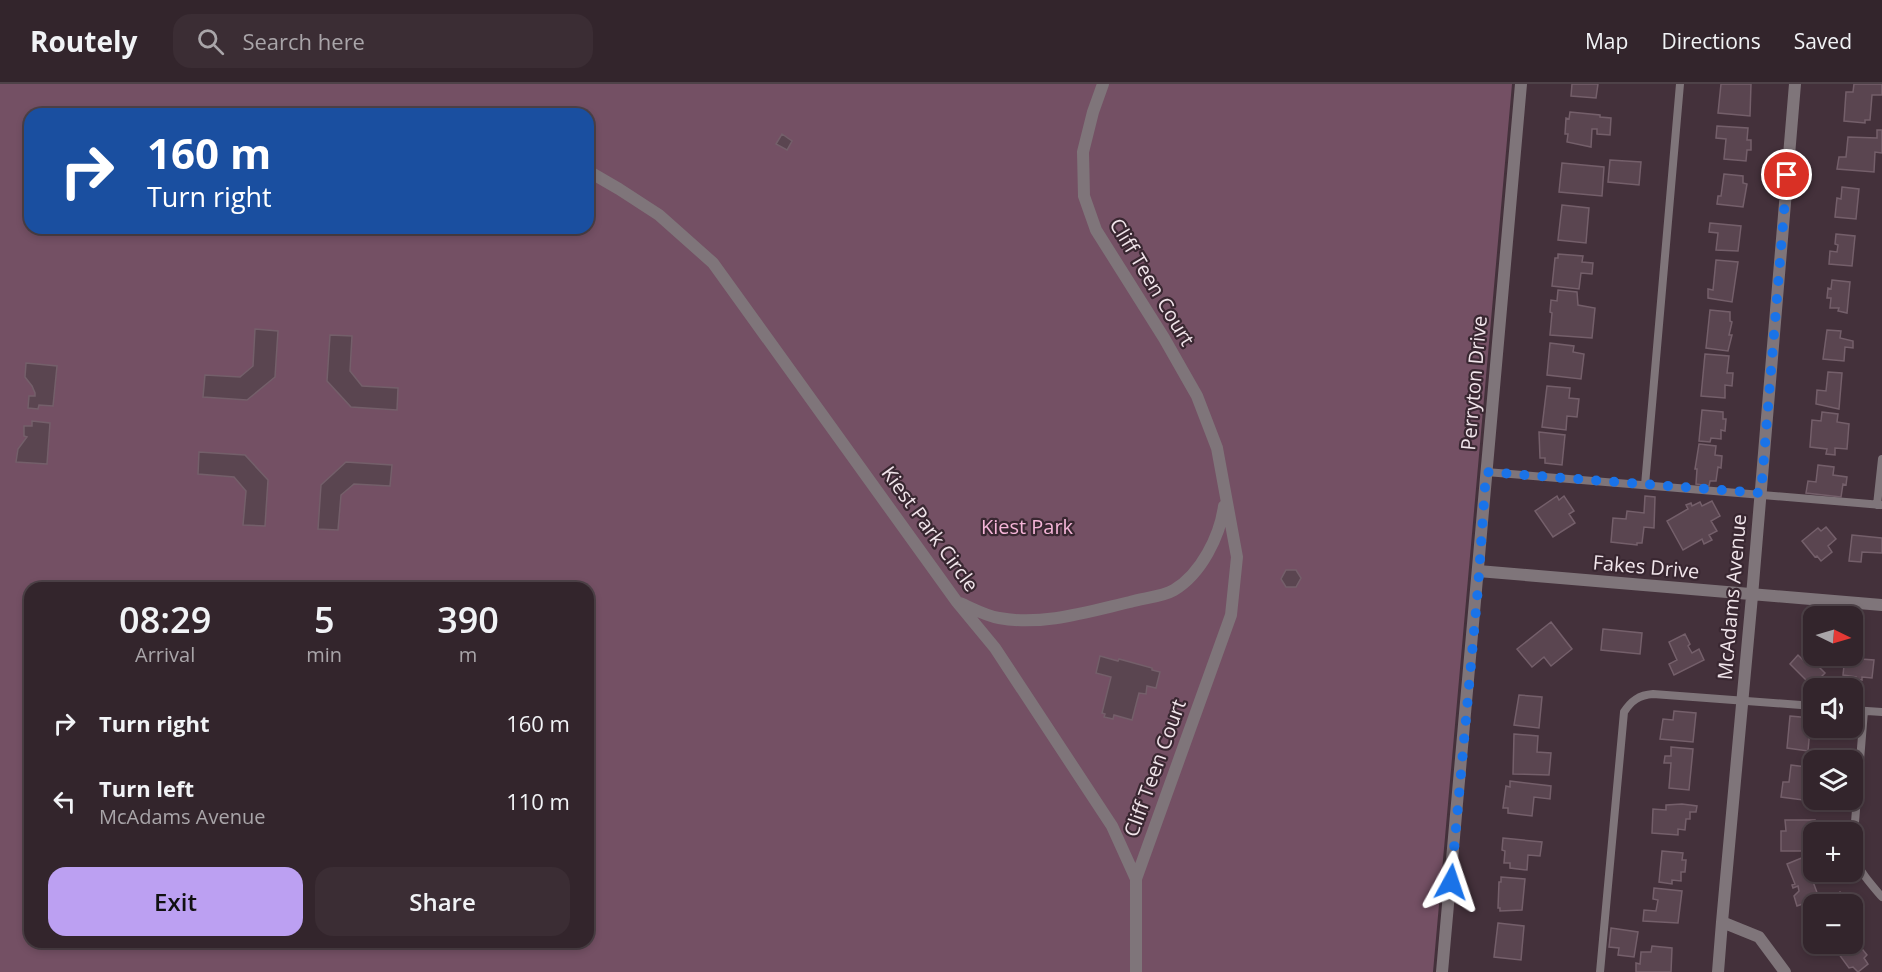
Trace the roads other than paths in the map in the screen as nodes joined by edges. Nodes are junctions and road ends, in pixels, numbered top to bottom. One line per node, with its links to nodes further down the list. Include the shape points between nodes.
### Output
1 (1102, 84): 10 (street, Cliff Teen Court, via 1083,152 1084,196 1096,230 1197,396 1217,448)
2 (1521, 84): 7 (street, Perryton Drive)
3 (1680, 84): 8 (lane)
4 (1795, 84): 9 (street, McAdams Avenue)
5 (594, 175): 14 (street, Kiest Park Circle, via 659,215 713,263)
6 (1882, 459): 11 (lane)
7 (1486, 472): 8 (lane); 12 (street, Perryton Drive)
8 (1645, 484): 9 (lane)
9 (1761, 493): 11 (lane); 13 (street, McAdams Avenue)
10 (1226, 495): 14 (street, Cliff Teen Court, via 1213,543 1192,575 1172,591 1036,621 997,618); 20 (street, Cliff Teen Court, via 1237,557 1231,615)
11 (1880, 505)
12 (1478, 571): 13 (street, Fakes Drive); 24 (street, Perryton Drive)
13 (1752, 596): 15 (street, Fakes Drive); 16 (street, McAdams Avenue)
14 (957, 602): 20 (street, Kiest Park Circle, via 995,648 1112,826)
15 (1882, 606)
16 (1743, 701): 17 (lane); 22 (street, McAdams Avenue); 25 (lane, via 1643,695 1624,712)
17 (1803, 705)
18 (1864, 711): 19 (lane); 21 (lane, via 1854,860)
19 (1882, 712)
20 (1136, 879): 23 (street, Kiest Park Circle)
21 (1882, 897)
22 (1722, 922): 26 (street, McAdams Avenue); 27 (street, via 1759,937)
23 (1136, 972)
24 (1442, 972)
25 (1600, 972)
26 (1718, 972)
27 (1785, 972)

